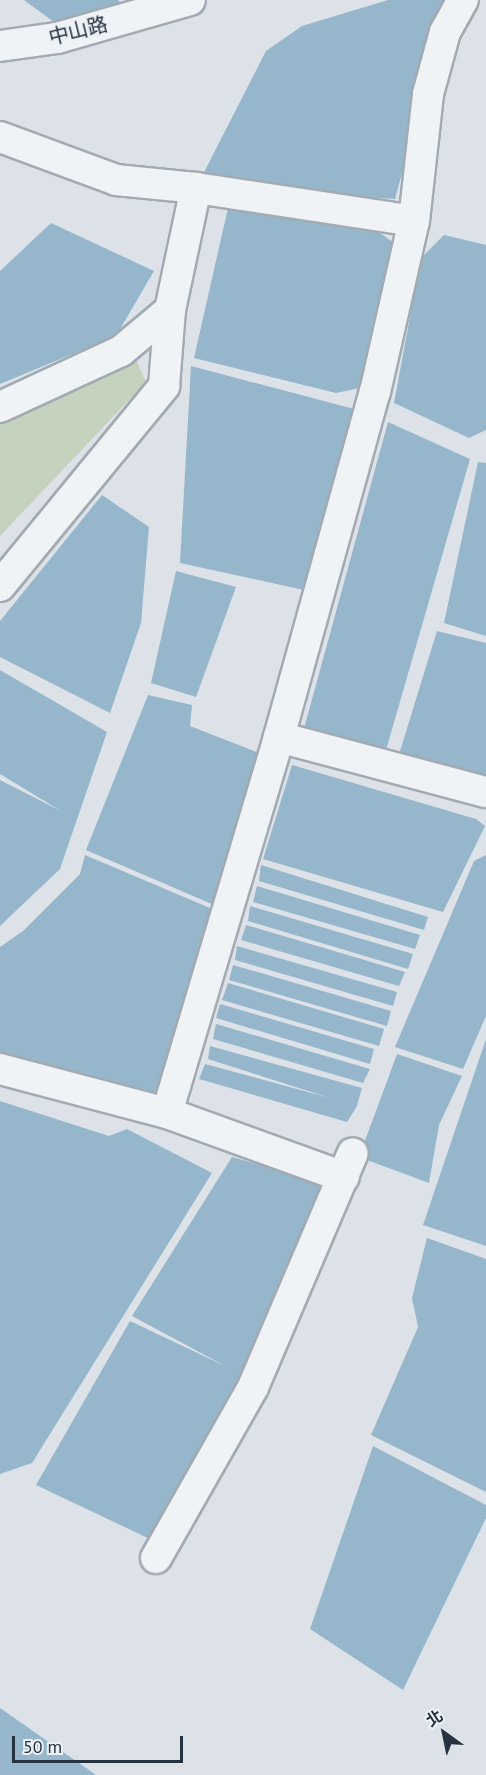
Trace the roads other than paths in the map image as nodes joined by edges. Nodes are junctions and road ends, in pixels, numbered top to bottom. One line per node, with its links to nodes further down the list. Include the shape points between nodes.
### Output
1 (188, 0): 3 (street, 中山路, via 57,38)
2 (463, 0): 6 (street, via 445,32 428,94)
3 (0, 46)
4 (0, 137): 5 (street, via 116,180)
5 (196, 188): 6 (street); 7 (street)
6 (414, 222): 10 (street, via 375,392)
7 (170, 310): 8 (street, via 121,351); 9 (street, via 164,386)
8 (0, 407)
9 (0, 586)
10 (279, 737): 11 (street); 13 (street)
11 (486, 792)
12 (0, 1069): 13 (street)
13 (166, 1113): 14 (street, via 348,1165 253,1387)
14 (156, 1558)

